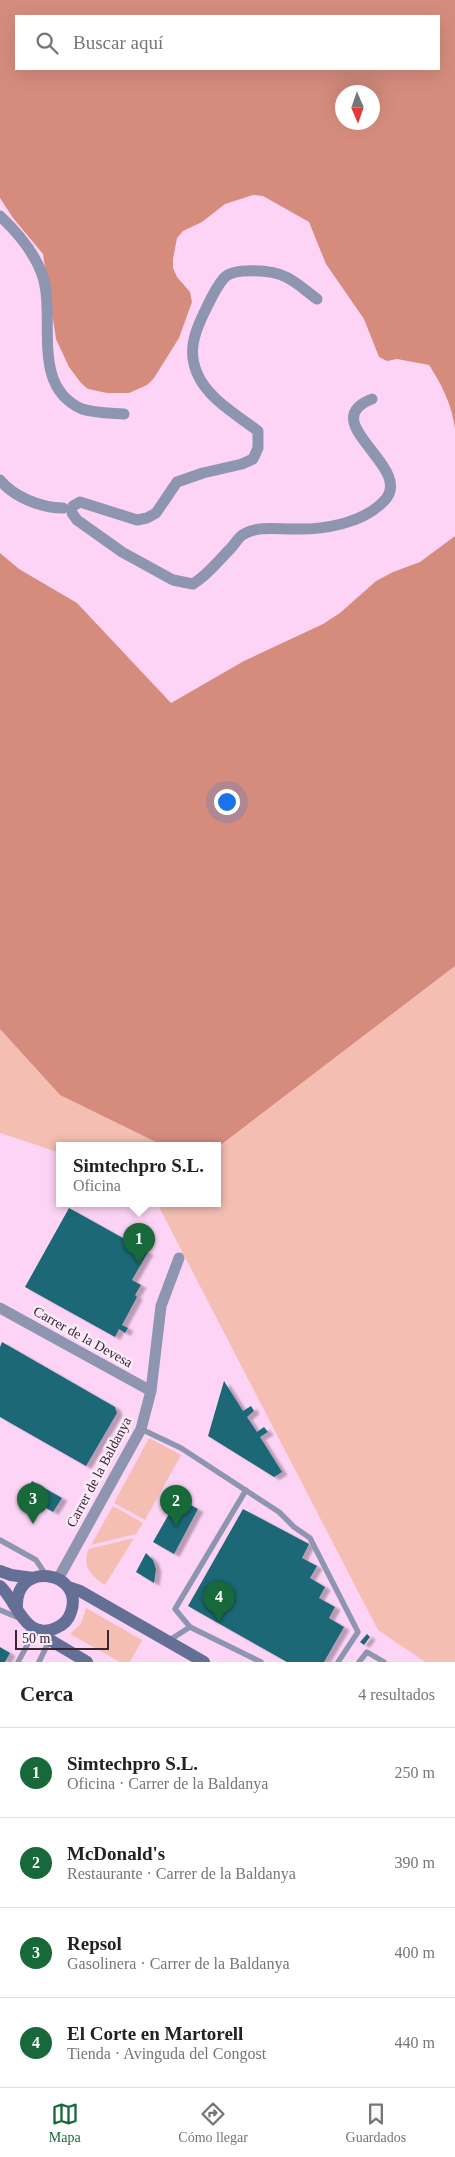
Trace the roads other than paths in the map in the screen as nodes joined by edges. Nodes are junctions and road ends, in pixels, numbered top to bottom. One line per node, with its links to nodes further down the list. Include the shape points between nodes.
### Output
1 (0, 216): 4 (street, via 30,252 42,274 50,367 58,388 67,399 83,409)
2 (317, 299): 6 (street, via 285,276 257,271 232,272 216,289 196,330 193,358 197,374 222,403 258,431 258,448 253,459 177,482 156,513 147,518 137,520 80,502)
3 (372, 399): 6 (street, via 355,410 354,423 360,437 386,468 392,482 389,497 353,521 322,528 269,528 243,534 207,575 193,584 173,580 122,552 77,520)
4 (124, 414)
5 (0, 480): 6 (street, via 21,496 41,505)
6 (69, 509)
7 (179, 1258): 9 (street, Carrer de la Baldanya, via 161,1306)
8 (0, 1308): 9 (street, Carrer de la Devesa)
9 (151, 1391): 10 (street, Carrer de la Baldanya)
10 (141, 1430): 11 (lane, via 181,1448); 14 (street, Carrer de la Baldanya)
11 (246, 1490): 18 (lane, via 175,1609); 26 (lane, via 310,1538 358,1632)
12 (0, 1540): 14 (lane, via 36,1560)
13 (0, 1571): 14 (main road)
14 (51, 1580): 17 (main road, via 20,1590); 19 (main road, via 72,1599 71,1612 64,1623); 20 (main road, via 80,1591)
15 (0, 1586): 17 (main road)
16 (0, 1610): 17 (lane)
17 (20, 1613): 19 (main road)
18 (190, 1626): 20 (lane); 25 (lane)
19 (45, 1632): 21 (lane); 22 (lane); 23 (main road)
20 (167, 1641): 24 (main road)
21 (18, 1662)
22 (39, 1662)
23 (87, 1662)
24 (204, 1662)
25 (261, 1662)
26 (338, 1662)
27 (359, 1662): 28 (lane, via 367,1652)
28 (384, 1662)

